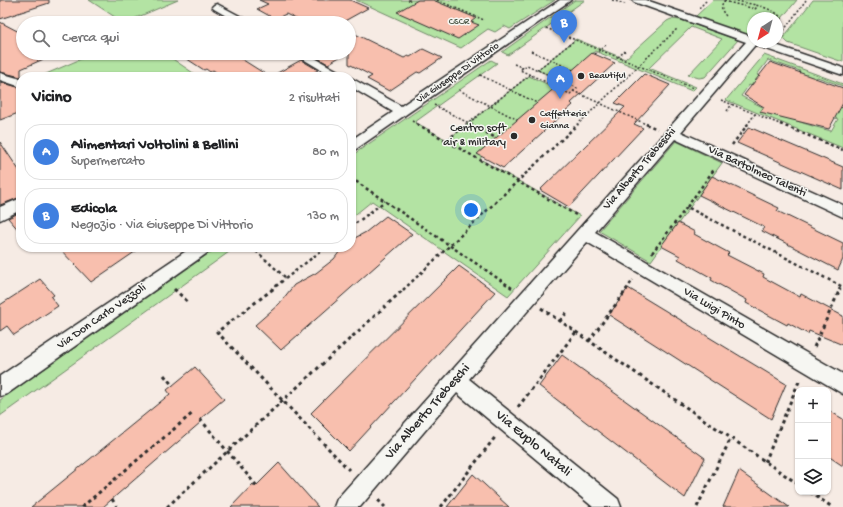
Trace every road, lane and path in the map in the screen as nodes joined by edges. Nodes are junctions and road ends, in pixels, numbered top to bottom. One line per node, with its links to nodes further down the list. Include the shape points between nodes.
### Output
1 (436, 0): 16 (path)
2 (566, 0): 17 (street, Via Giuseppe Di Vittorio)
3 (637, 0): 15 (street)
4 (707, 0): 15 (path)
5 (733, 0): 8 (path)
6 (805, 0): 18 (path)
7 (724, 1): 10 (path); 14 (path, via 722,10)
8 (745, 4): 10 (path); 11 (path)
9 (217, 7): 13 (street)
10 (743, 7): 11 (path)
11 (757, 7): 12 (path)
12 (774, 12)
13 (233, 16)
14 (727, 17)
15 (688, 18): 19 (street); 32 (path)
16 (484, 20)
17 (532, 23): 20 (path); 33 (street, Via Giuseppe Di Vittorio)
18 (783, 30)
19 (747, 39)
20 (575, 40): 24 (path); 30 (path)
21 (607, 44): 24 (path)
22 (747, 48): 46 (street, Via Alberto Trebeschi)
23 (774, 48): 38 (street)
24 (600, 50): 27 (path); 28 (path)
25 (531, 51): 30 (path)
26 (625, 51): 28 (path)
27 (595, 54)
28 (617, 57): 32 (path)
29 (311, 60): 37 (street)
30 (550, 60): 35 (path); 36 (path)
31 (514, 64): 34 (path)
32 (638, 66): 46 (path); 49 (path)
33 (465, 68): 42 (street, Via Giuseppe Di Vittorio); 44 (path)
34 (524, 68): 35 (path, via 527,65); 39 (path, via 520,70)
35 (537, 70): 45 (path, via 576,88)
36 (573, 70)
37 (332, 72)
38 (843, 72)
39 (530, 75): 44 (path); 45 (path, via 570,94)
40 (0, 76): 41 (street)
41 (16, 81)
42 (444, 82): 47 (street, Via Giuseppe Di Vittorio); 51 (path)
43 (356, 85): 53 (street)
44 (511, 90): 48 (path); 51 (path)
45 (573, 91): 49 (path)
46 (706, 94): 50 (path); 57 (street, Via Alberto Trebeschi)
47 (422, 98): 53 (street, Via Giuseppe Di Vittorio); 56 (path)
48 (537, 103)
49 (600, 103): 57 (path); 66 (path)
50 (732, 104): 52 (path); 54 (path)
51 (491, 106): 55 (path); 56 (path)
52 (726, 111)
53 (401, 113): 59 (path); 60 (street, Via Giuseppe Di Vittorio)
54 (755, 114): 61 (path); 63 (path)
55 (518, 120)
56 (468, 124): 58 (path); 59 (path)
57 (671, 134): 63 (street, Via Bartolmeo Talenti); 73 (street, Via Alberto Trebeschi)
58 (496, 138)
59 (447, 140): 64 (path)
60 (356, 143)
61 (843, 150)
62 (480, 155): 64 (path)
63 (724, 156): 69 (path); 70 (street, Via Bartolmeo Talenti)
64 (477, 158): 66 (path)
65 (356, 181): 67 (path)
66 (518, 181): 73 (path); 74 (path)
67 (384, 201): 72 (path); 74 (path)
68 (16, 206): 71 (street)
69 (687, 207): 78 (path); 80 (path)
70 (843, 211)
71 (0, 214)
72 (356, 223)
73 (588, 228): 78 (street, Via Luigi Pinto); 81 (street, Via Alberto Trebeschi)
74 (450, 246): 81 (path); 92 (path)
75 (197, 252): 91 (street, Via Don Carlo Vezzoli)
76 (256, 252): 79 (path)
77 (320, 252): 79 (path)
78 (643, 267): 85 (path); 86 (street, Via Luigi Pinto)
79 (286, 278): 92 (path, via 217,332)
80 (842, 286): 86 (path)
81 (527, 298): 83 (path); 88 (street, Via Alberto Trebeschi)
82 (568, 311): 83 (path)
83 (560, 321): 84 (path)
84 (576, 332): 85 (path); 95 (path)
85 (589, 341): 96 (path)
86 (807, 364): 89 (street, Via Luigi Pinto); 98 (path)
87 (164, 374): 90 (path)
88 (456, 380): 95 (street, Via Euplo Natali); 101 (street, Via Alberto Trebeschi)
89 (843, 385)
90 (173, 386)
91 (0, 388)
92 (282, 400): 97 (path); 101 (path)
93 (194, 412): 104 (path)
94 (200, 419): 97 (path)
95 (506, 422): 108 (path); 109 (street, Via Euplo Natali)
96 (730, 438): 98 (path); 110 (path)
97 (228, 451): 100 (path); 106 (path)
98 (766, 462): 99 (path)
99 (795, 482)
100 (256, 485)
101 (364, 485): 107 (street, Via Alberto Trebeschi)
102 (814, 495): 111 (path)
103 (112, 499): 105 (path)
104 (82, 507)
105 (116, 507)
106 (167, 507)
107 (345, 507)
108 (441, 507)
109 (610, 507)
110 (697, 507)
111 (832, 507)

